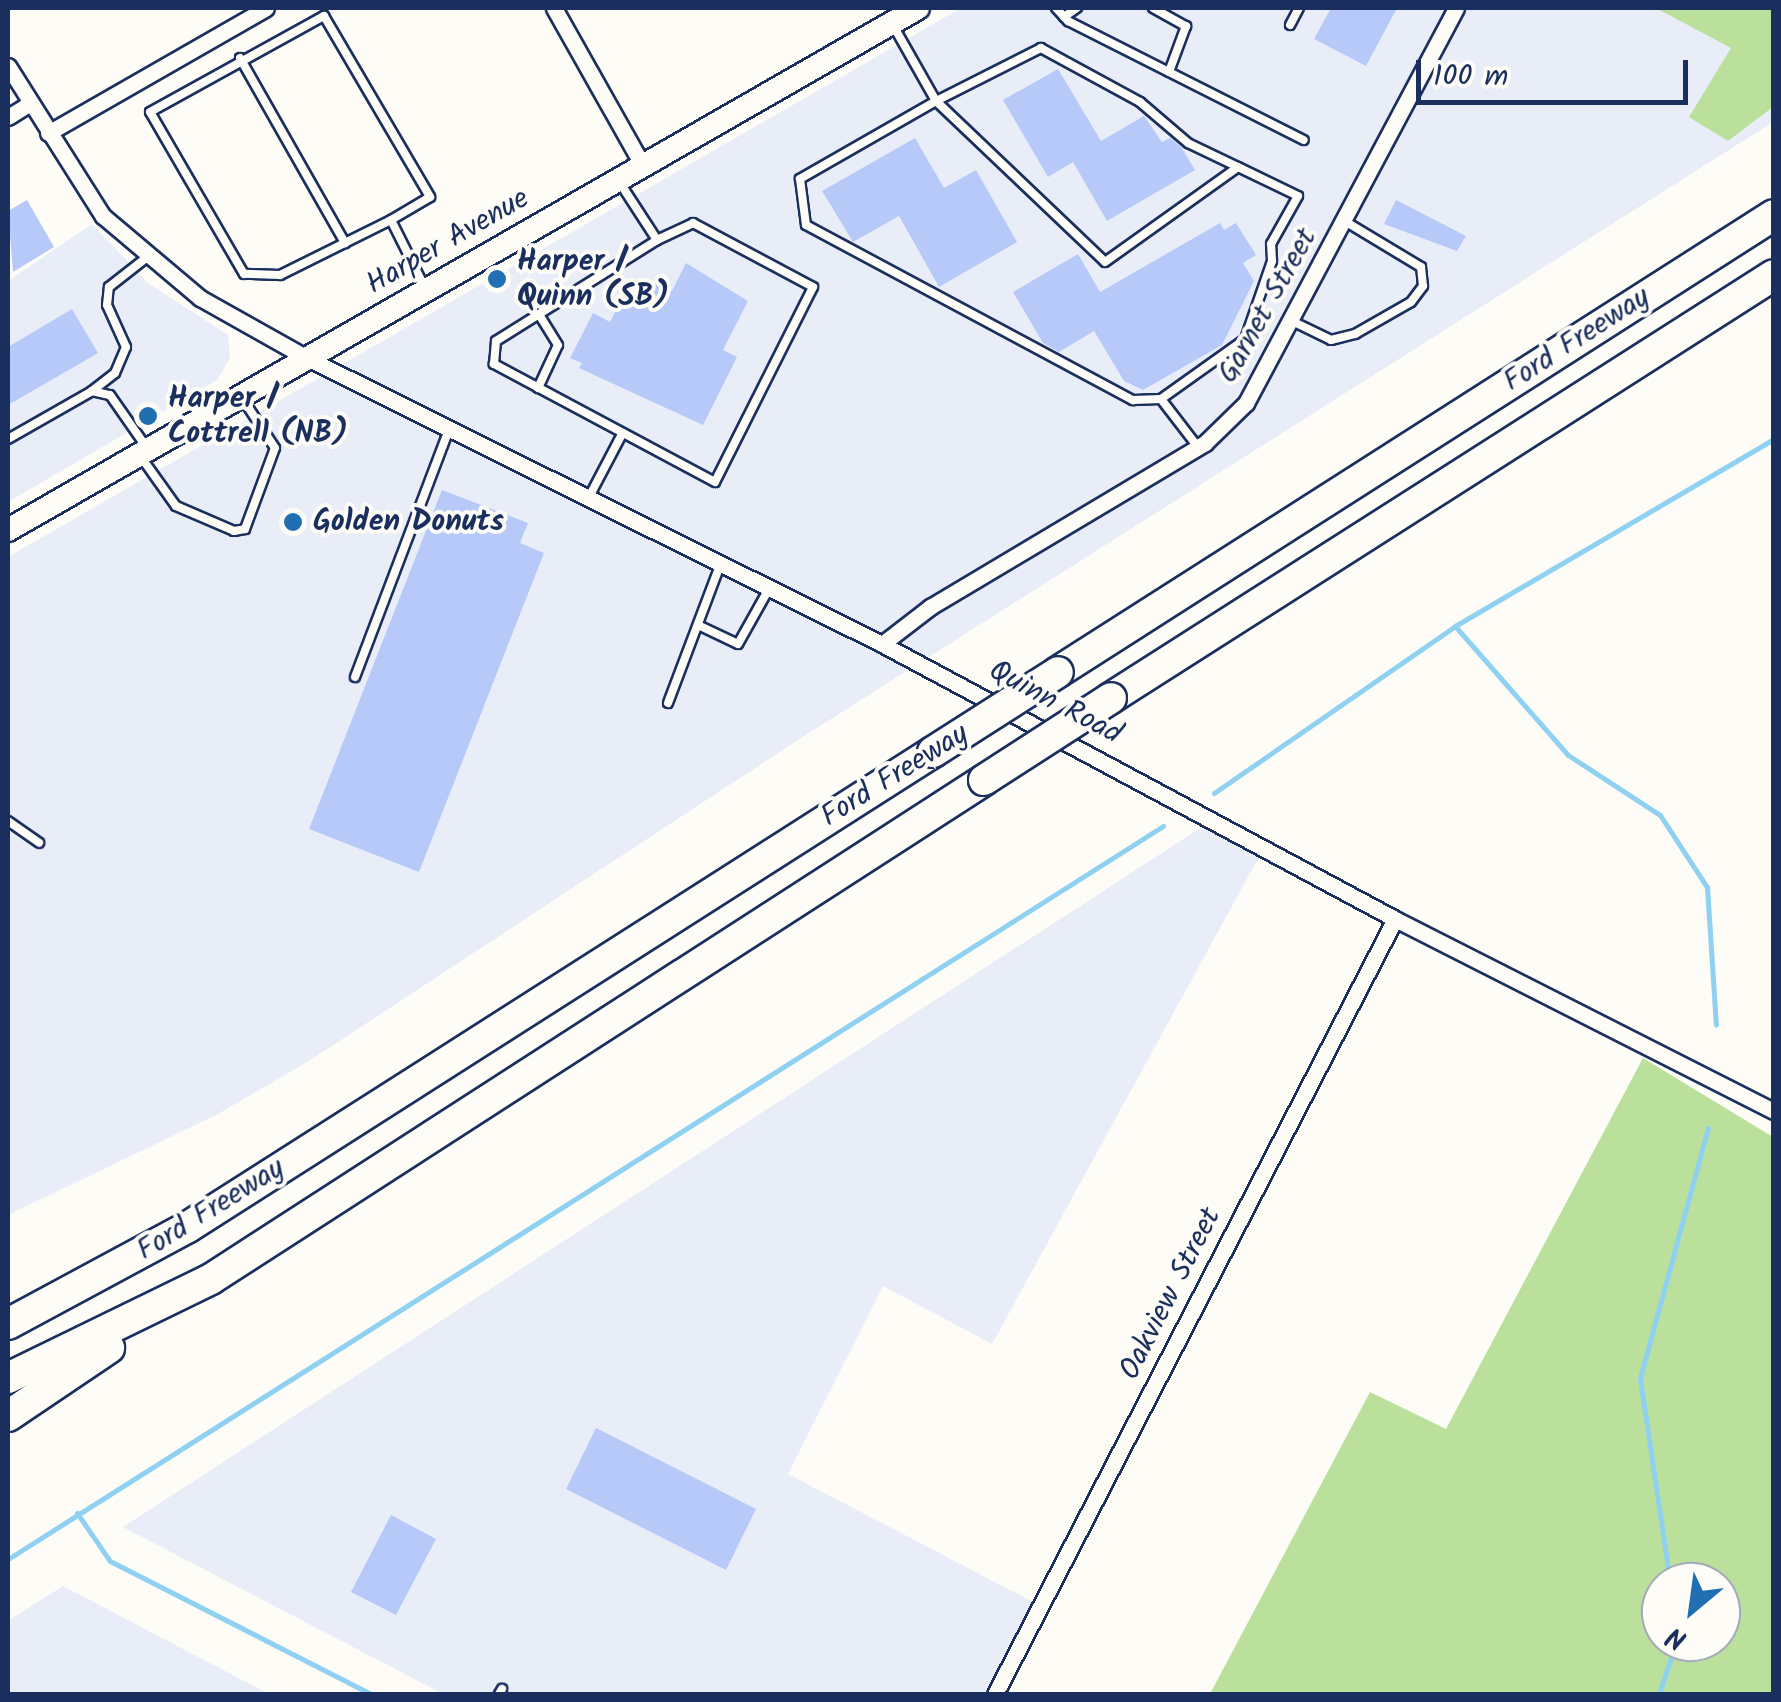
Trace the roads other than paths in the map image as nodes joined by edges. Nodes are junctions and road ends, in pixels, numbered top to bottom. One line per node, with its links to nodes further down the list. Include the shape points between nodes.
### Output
1 (266, 8): 18 (street)
2 (554, 8): 20 (street)
3 (918, 8): 10 (main road, Harper Avenue)
4 (1056, 8): 9 (lane)
5 (1076, 8): 9 (lane)
6 (1153, 8): 14 (lane, via 1186,26)
7 (1299, 8): 11 (lane)
8 (1456, 8): 25 (street, Garnet Street)
9 (1064, 18): 14 (lane)
10 (891, 23): 15 (lane); 20 (main road, Harper Avenue)
11 (1290, 25)
12 (240, 58): 24 (lane, via 324,16 430,197); 27 (lane); 27 (lane, via 150,112 244,274 280,275)
13 (8, 66): 16 (street, Quinn Road)
14 (1169, 72): 19 (lane)
15 (936, 101): 21 (lane, via 1041,48 1140,102 1188,143); 21 (lane, via 1105,262); 37 (lane, via 800,178 806,225 1134,400)
16 (30, 104): 17 (street); 18 (street, Quinn Road)
17 (8, 117)
18 (48, 133): 28 (street, Quinn Road, via 103,216)
19 (1304, 140)
20 (642, 164): 22 (main road, Harper Avenue)
21 (1238, 167): 37 (lane, via 1298,196 1271,244 1272,261 1245,339)
22 (617, 179): 26 (lane); 30 (main road, Harper Avenue)
23 (1774, 214): 56 (highway, Ford Freeway, bridge, via 188,1227)
24 (391, 220): 27 (lane); 30 (lane)
25 (1346, 222): 32 (street, Garnet Street); 32 (lane, via 1420,267 1423,286 1412,302 1356,334 1331,340)
26 (657, 240): 31 (lane); 39 (lane, via 693,223 813,287 715,482)
27 (345, 243)
28 (146, 258): 33 (street, Quinn Road); 35 (lane, via 109,287 107,305 126,347 114,373)
29 (1774, 276): 55 (highway, Ford Freeway, bridge)
30 (426, 290): 33 (main road, Harper Avenue)
31 (539, 314): 34 (lane, via 558,345); 34 (lane, via 496,341 494,364)
32 (1294, 322): 41 (street, Garnet Street, via 1246,403)
33 (304, 358): 36 (main road, Harper Avenue); 38 (street, Quinn Road)
34 (538, 388): 39 (lane)
35 (92, 391): 40 (lane); 42 (lane, via 110,395)
36 (240, 395): 42 (main road, Harper Avenue); 42 (lane, via 275,448 246,529 234,531 176,506)
37 (1161, 399): 41 (lane)
38 (450, 427): 43 (street, Quinn Road); 49 (lane)
39 (620, 436): 43 (lane)
40 (8, 438)
41 (1198, 447): 48 (street, Garnet Street, via 930,607)
42 (143, 451): 44 (main road, Harper Avenue)
43 (589, 496): 45 (street, Quinn Road)
44 (8, 530)
45 (721, 563): 46 (street, Quinn Road); 47 (lane)
46 (770, 587): 47 (lane, via 738,644); 48 (street, Quinn Road)
47 (698, 625): 50 (lane)
48 (882, 644): 53 (street, Quinn Road)
49 (355, 677)
50 (668, 703)
51 (8, 821): 52 (lane)
52 (40, 843)
53 (1396, 918): 54 (street, Quinn Road); 59 (street, Oakview Street)
54 (1774, 1111)
55 (211, 1279): 57 (highway, Ford Freeway); 58 (highway)
56 (8, 1324)
57 (8, 1378)
58 (8, 1416)
59 (995, 1694)

